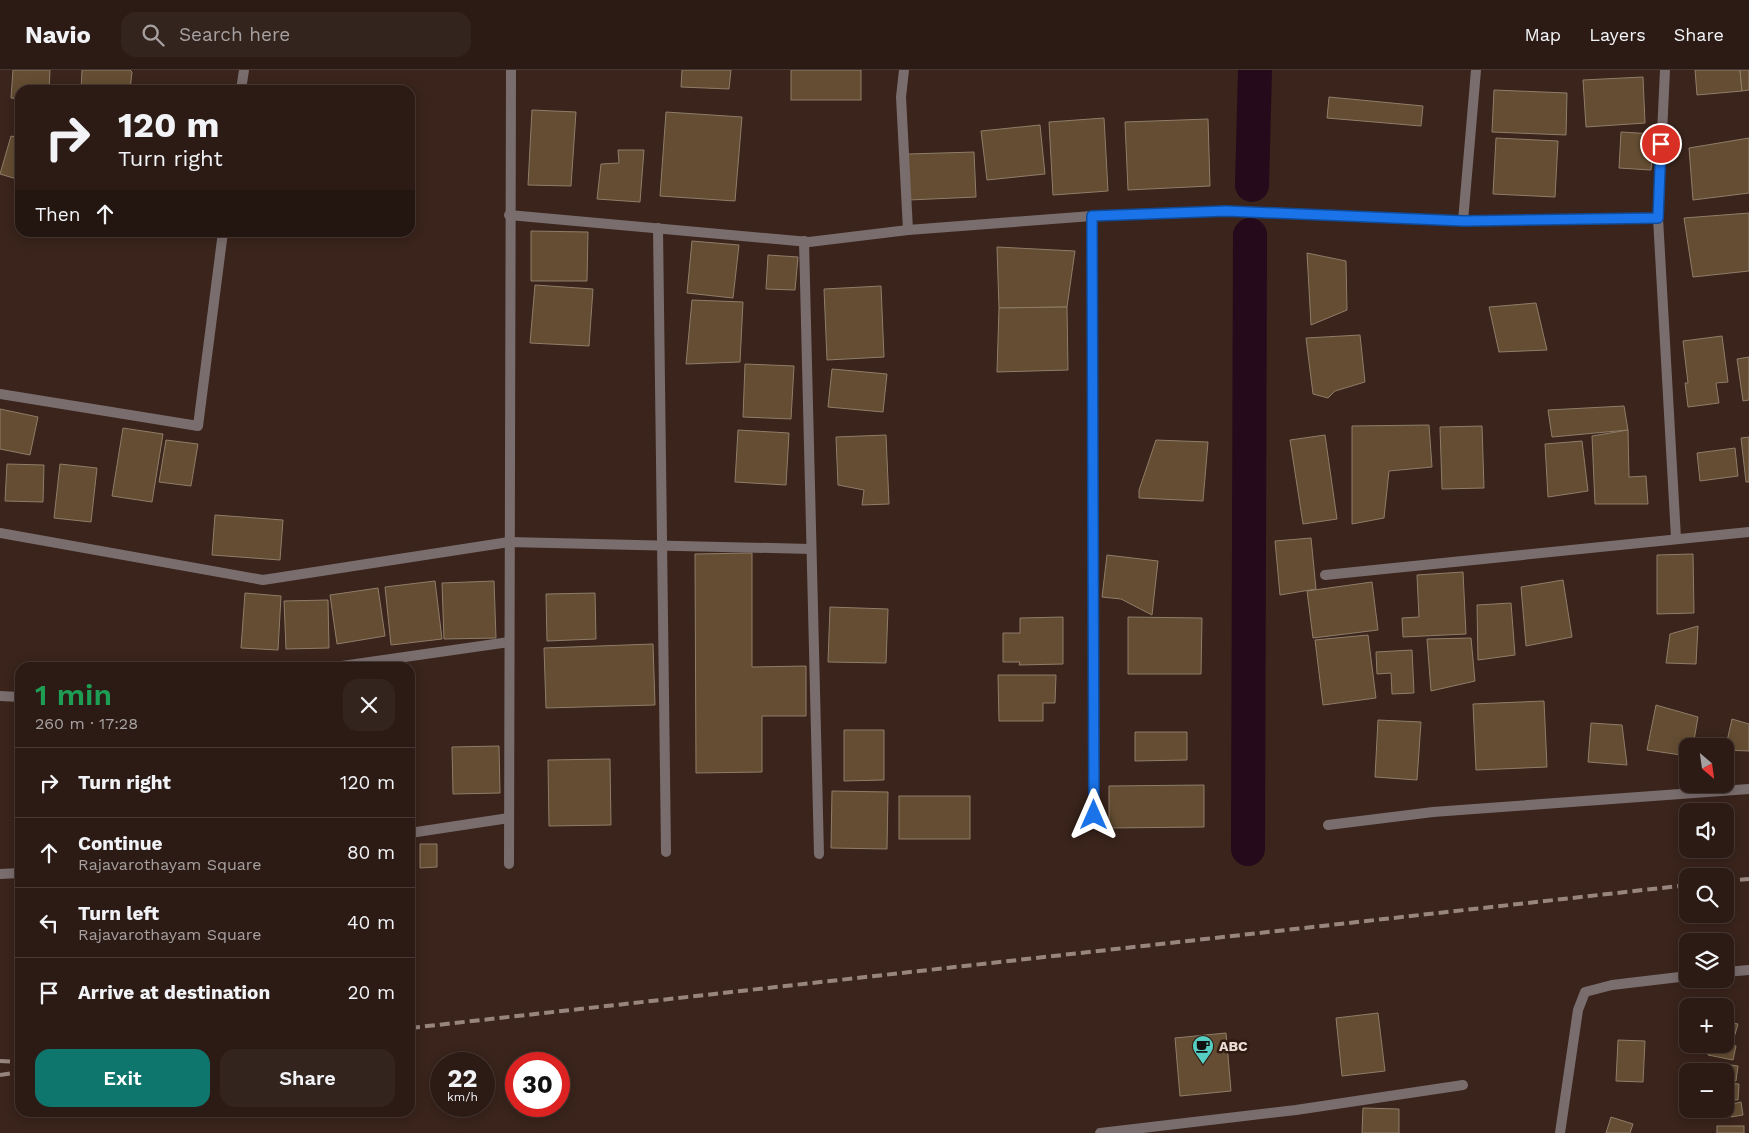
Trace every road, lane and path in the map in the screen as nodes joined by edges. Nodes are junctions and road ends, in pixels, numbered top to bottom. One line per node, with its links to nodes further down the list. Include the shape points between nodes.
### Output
1 (244, 70): 6 (street)
2 (510, 70): 7 (street)
3 (904, 70): 12 (street, via 901,97)
4 (1476, 70): 10 (street)
5 (1665, 70): 9 (street)
6 (242, 85)
7 (509, 215): 11 (street); 19 (street)
8 (1092, 216): 10 (street, via 1264,212); 12 (street); 28 (street)
9 (1658, 218): 10 (street); 18 (street)
10 (1464, 221)
11 (658, 228): 14 (street); 20 (street)
12 (908, 230): 14 (street)
13 (222, 237): 15 (street, via 198,426)
14 (804, 241): 21 (street)
15 (0, 394)
16 (1749, 532): 18 (street)
17 (0, 533): 19 (street, via 263,580)
18 (1676, 538): 22 (street)
19 (509, 542): 20 (street); 23 (street)
20 (662, 547): 21 (street); 32 (street)
21 (812, 549): 33 (street)
22 (1325, 575)
23 (508, 642): 24 (street); 29 (street)
24 (370, 662)
25 (0, 696): 26 (street)
26 (15, 697)
27 (1749, 789): 30 (street, via 1433,812)
28 (1094, 815)
29 (509, 818): 31 (street); 34 (street)
30 (1328, 825)
31 (415, 833)
32 (666, 852)
33 (819, 854)
34 (509, 864)
35 (15, 873): 36 (street)
36 (0, 874)
37 (1749, 970): 38 (street)
38 (1734, 971)
39 (1679, 977): 42 (street, via 1612,985 1585,992 1578,1010)
40 (1463, 1085): 41 (street, via 1296,1110)
41 (1100, 1133)
42 (1560, 1133)

